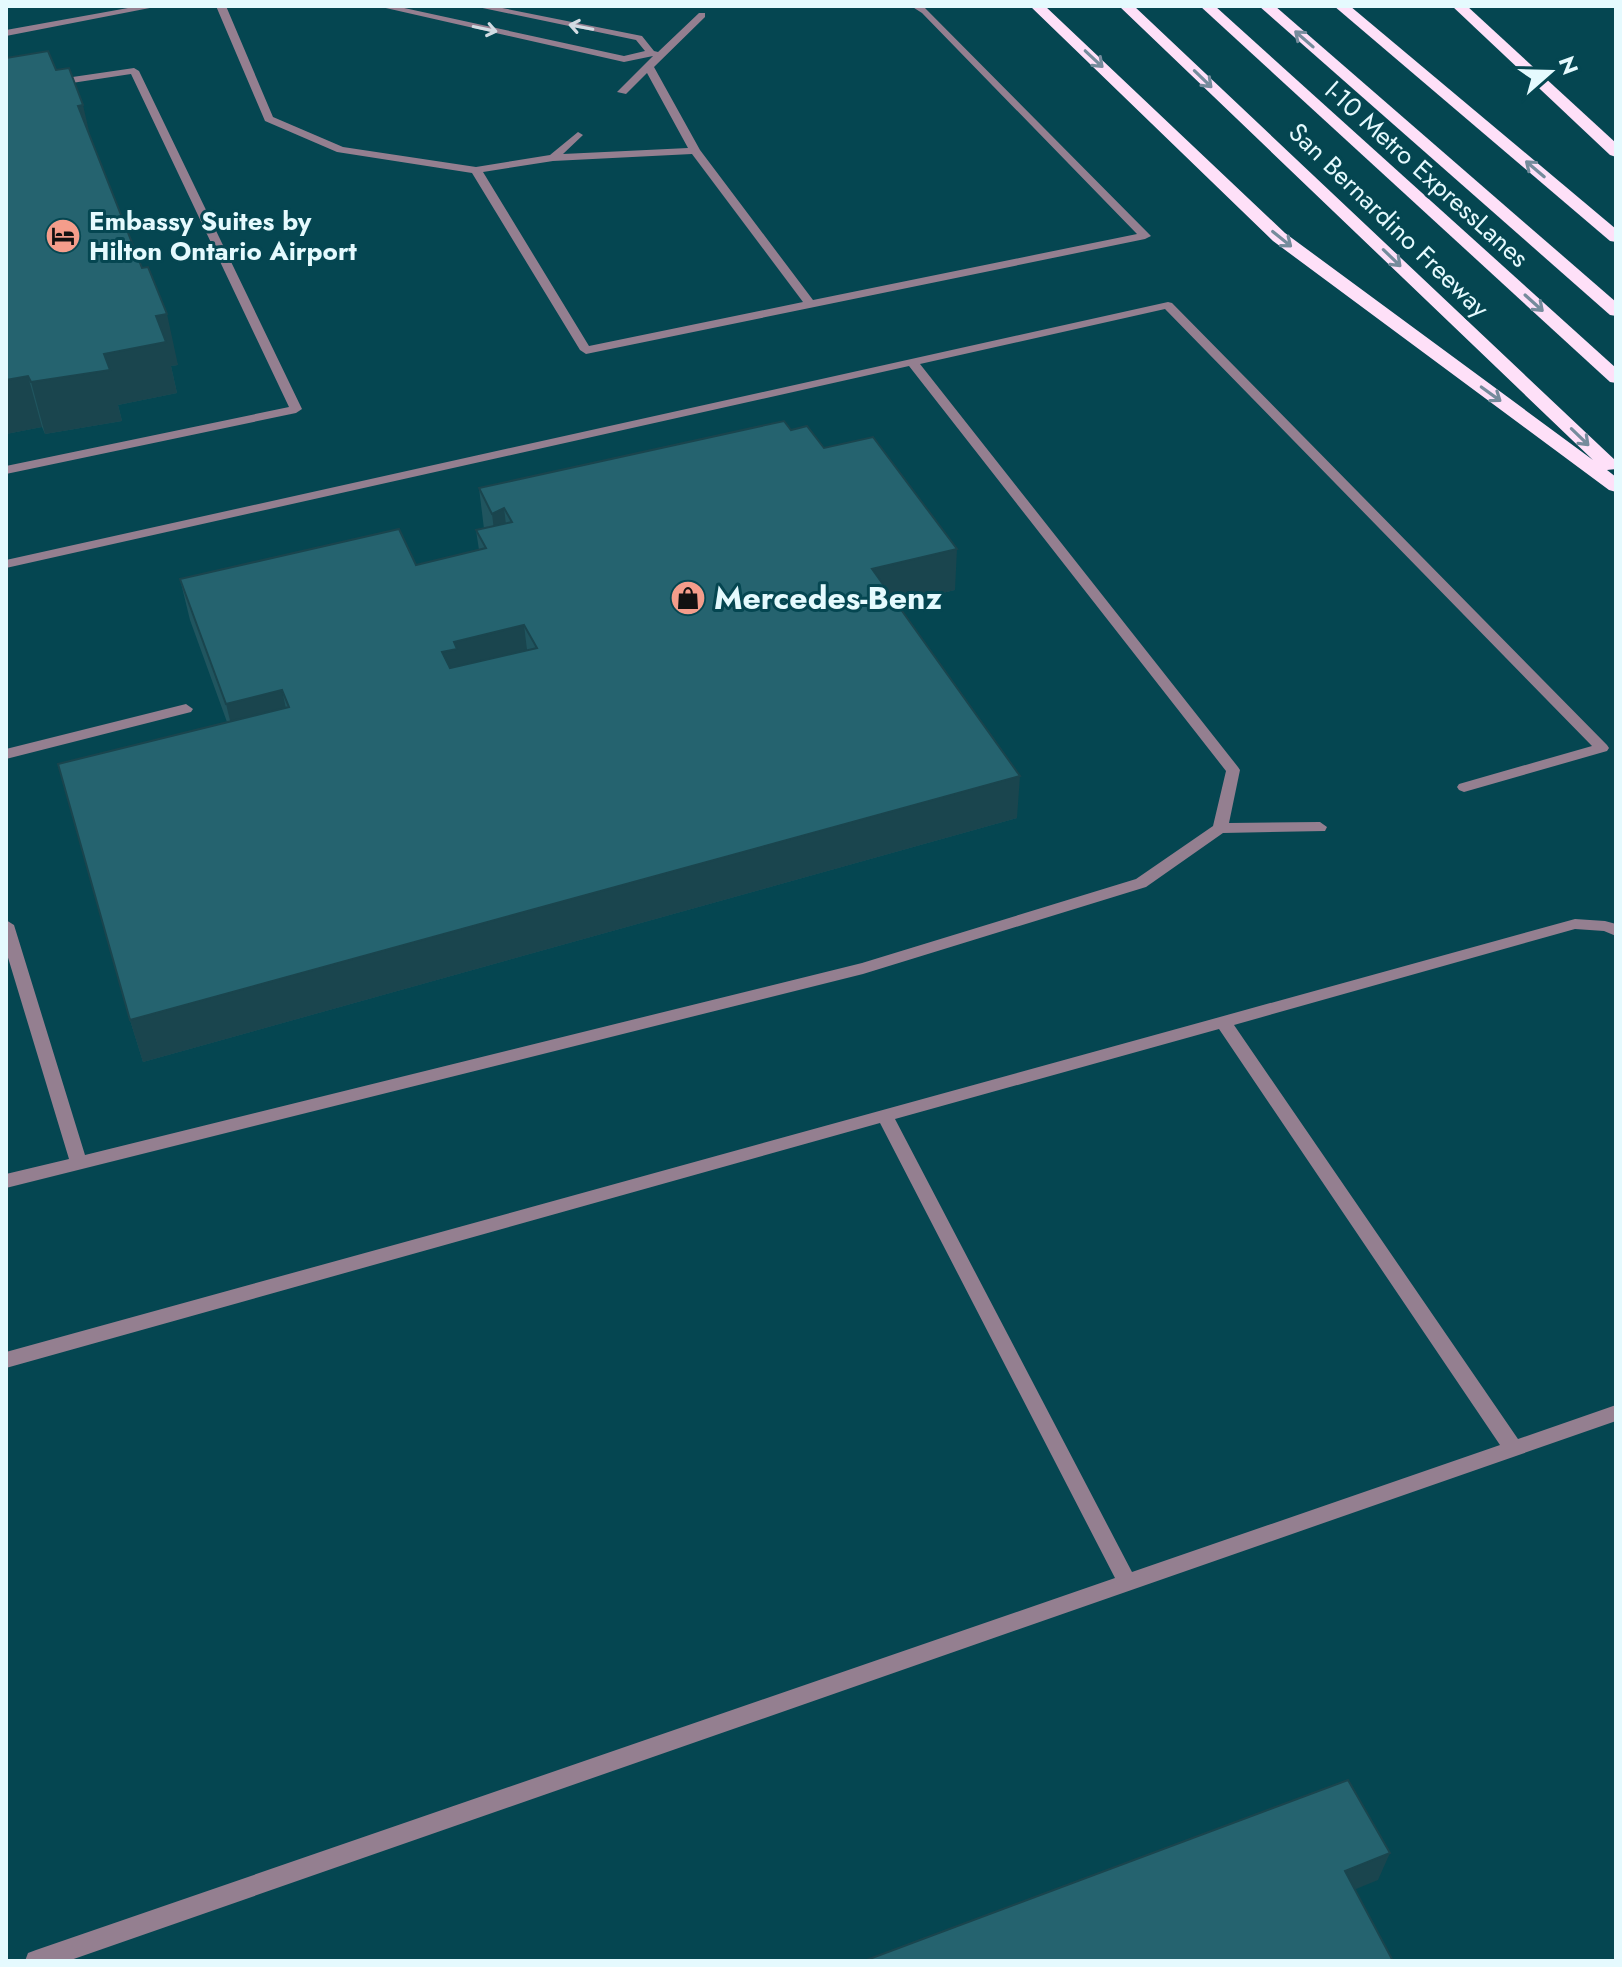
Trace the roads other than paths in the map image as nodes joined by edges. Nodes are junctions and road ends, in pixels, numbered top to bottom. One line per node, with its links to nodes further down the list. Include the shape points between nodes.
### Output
1 (155, 6): 12 (lane)
2 (221, 6): 23 (lane, via 269,119 341,150)
3 (382, 6): 15 (lane, one-way to 15, via 624,59)
4 (478, 6): 15 (lane, one-way to 4, via 639,38)
5 (916, 6): 27 (lane, via 1145,236)
6 (1037, 6): 33 (highway, one-way to 33, via 1279,237)
7 (1126, 6): 32 (highway, San Bernardino Freeway, one-way to 32)
8 (1207, 6): 30 (highway, I-10 Metro ExpressLanes, one-way to 30)
9 (1266, 6): 28 (highway, I-10 Metro ExpressLanes, one-way to 9)
10 (1341, 6): 24 (highway, one-way to 10)
11 (1459, 6): 21 (highway)
12 (119, 10): 14 (lane)
13 (702, 15): 15 (lane)
14 (6, 33)
15 (656, 54): 16 (lane)
16 (648, 66): 18 (lane); 20 (lane)
17 (34, 86): 31 (lane, via 134,71 296,409)
18 (622, 92)
19 (578, 135): 22 (lane)
20 (695, 151): 22 (lane); 27 (lane)
21 (1616, 152)
22 (553, 158): 23 (lane)
23 (476, 170): 27 (lane, via 586,350)
24 (1576, 204): 25 (highway); 26 (highway)
25 (1616, 237)
26 (1616, 246)
27 (810, 304)
28 (1616, 311)
29 (912, 362): 34 (lane); 37 (lane, via 1168,305 1602,748); 39 (lane, via 1233,770)
30 (1616, 378)
31 (6, 470)
32 (1616, 471)
33 (1616, 486)
34 (6, 564)
35 (186, 709): 36 (lane)
36 (6, 754)
37 (1464, 787)
38 (1320, 827): 39 (lane)
39 (1220, 828): 44 (lane, via 1141,883 863,968)
40 (6, 925): 44 (lane)
41 (1616, 930): 42 (lane, via 1575,924)
42 (1223, 1022): 43 (lane); 48 (lane)
43 (885, 1116): 46 (lane); 49 (lane)
44 (79, 1163): 45 (lane)
45 (6, 1181)
46 (6, 1360)
47 (1616, 1413): 48 (lane)
48 (1513, 1448): 49 (lane)
49 (1127, 1582): 50 (lane)
50 (36, 1961)

